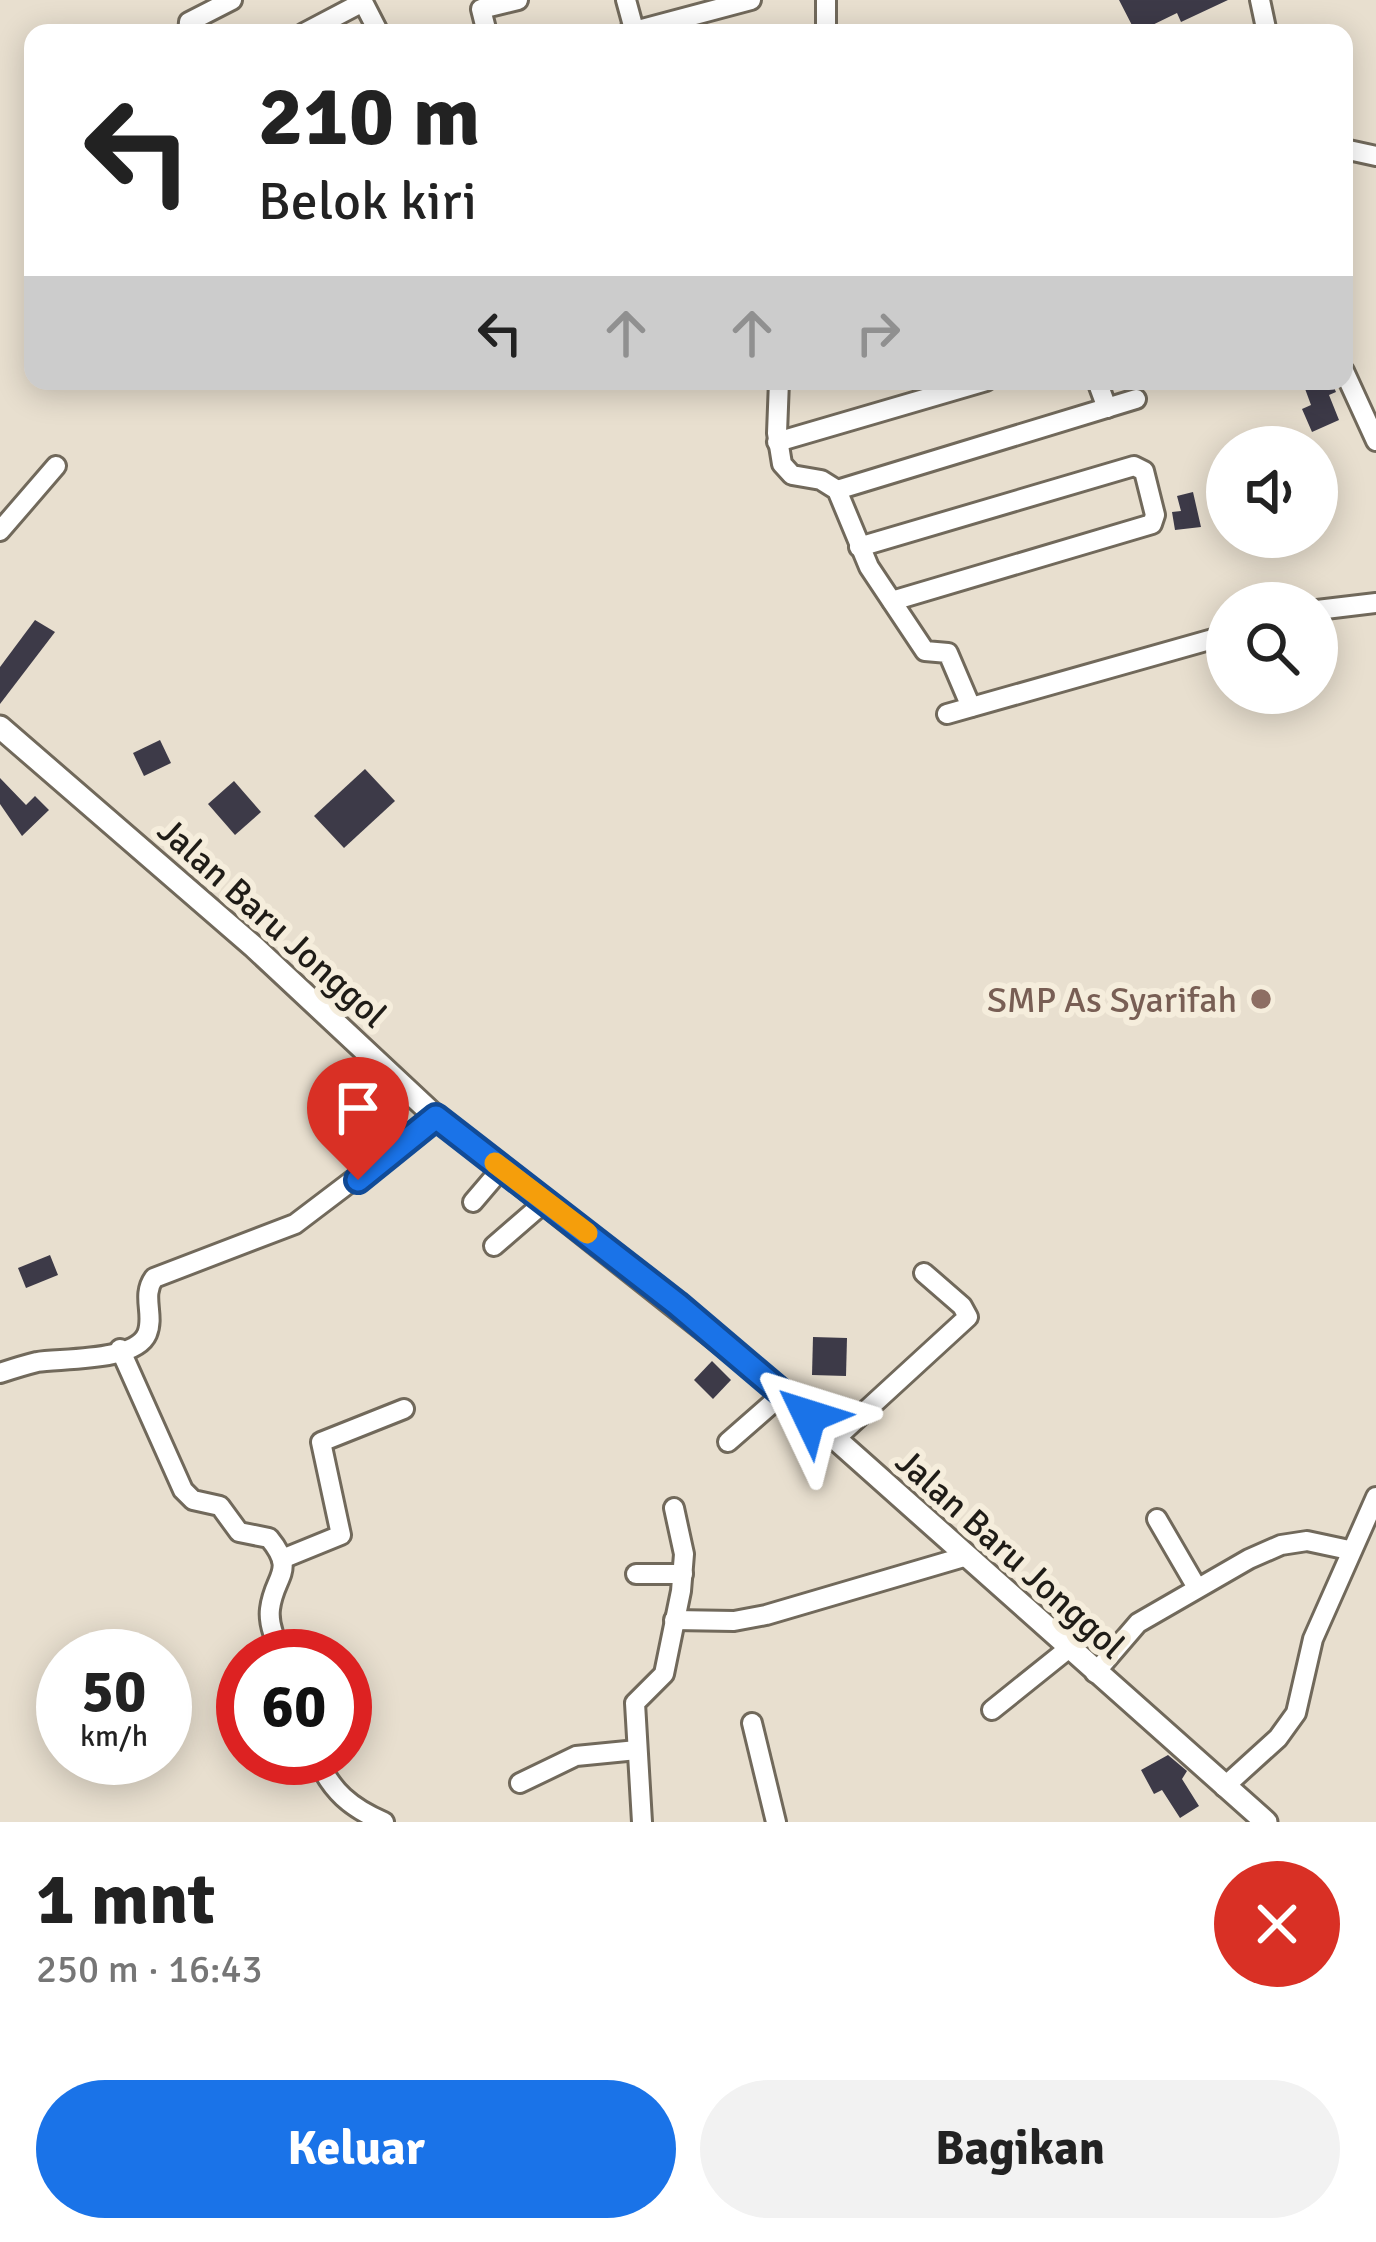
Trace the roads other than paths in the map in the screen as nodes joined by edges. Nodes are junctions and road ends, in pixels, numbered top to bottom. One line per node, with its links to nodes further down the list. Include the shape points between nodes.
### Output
1 (232, 0): 5 (street)
2 (518, 0): 7 (street, via 482,10)
3 (751, 0): 8 (street)
4 (363, 1): 6 (street)
5 (207, 6)
6 (321, 24)
7 (486, 24)
8 (662, 24)
9 (779, 390): 16 (street)
10 (955, 390): 16 (street)
11 (1100, 390): 14 (street)
12 (1353, 390): 15 (street)
13 (1136, 399): 14 (street)
14 (1107, 408): 18 (street)
15 (1376, 441)
16 (777, 442): 18 (street, via 787,472)
17 (56, 466): 19 (street)
18 (837, 490): 20 (street)
19 (0, 531)
20 (859, 548): 21 (street); 21 (street, via 1134,466 1144,471 1152,524)
21 (892, 601): 25 (street, via 925,651 948,653)
22 (1376, 603): 23 (street)
23 (1338, 608)
24 (1206, 641): 25 (street)
25 (970, 707): 26 (street)
26 (947, 714)
27 (0, 727): 28 (main road, Jalan Baru Jonggol)
28 (436, 1117): 29 (main road, Jalan Baru Jonggol); 34 (street, via 295,1224 154,1278 146,1335)
29 (502, 1168): 30 (main road, Jalan Baru Jonggol); 31 (street)
30 (546, 1201): 32 (street); 36 (main road, Jalan Baru Jonggol)
31 (473, 1202)
32 (494, 1246)
33 (924, 1273): 38 (street, via 968,1317)
34 (119, 1349): 35 (street); 45 (street, via 184,1490 220,1506 239,1532 269,1538)
35 (0, 1373)
36 (784, 1393): 38 (main road, Jalan Baru Jonggol); 39 (street)
37 (404, 1408): 45 (street, via 321,1442 341,1535)
38 (835, 1439): 44 (main road, Jalan Baru Jonggol)
39 (728, 1442)
40 (1376, 1497): 43 (street)
41 (674, 1508): 47 (street)
42 (1156, 1519): 48 (street)
43 (1349, 1550): 48 (street, via 1281,1545); 58 (street, via 1313,1639 1296,1714)
44 (967, 1556): 49 (street, via 766,1615); 51 (main road, Jalan Baru Jonggol)
45 (282, 1559): 50 (street, via 269,1616)
46 (636, 1574): 47 (street)
47 (683, 1574): 49 (street)
48 (1196, 1586): 52 (street, via 1138,1624)
49 (674, 1620): 55 (street, via 664,1674 635,1703)
50 (274, 1629)
51 (1068, 1649): 52 (main road, Jalan Baru Jonggol); 53 (street)
52 (1095, 1673): 58 (main road, Jalan Baru Jonggol)
53 (992, 1710)
54 (752, 1723): 61 (street)
55 (637, 1750): 56 (street, via 576,1756); 60 (street)
56 (520, 1784)
57 (332, 1785): 59 (street)
58 (1224, 1786): 62 (main road, Jalan Baru Jonggol)
59 (384, 1822)
60 (642, 1822)
61 (776, 1822)
62 (1266, 1822)

